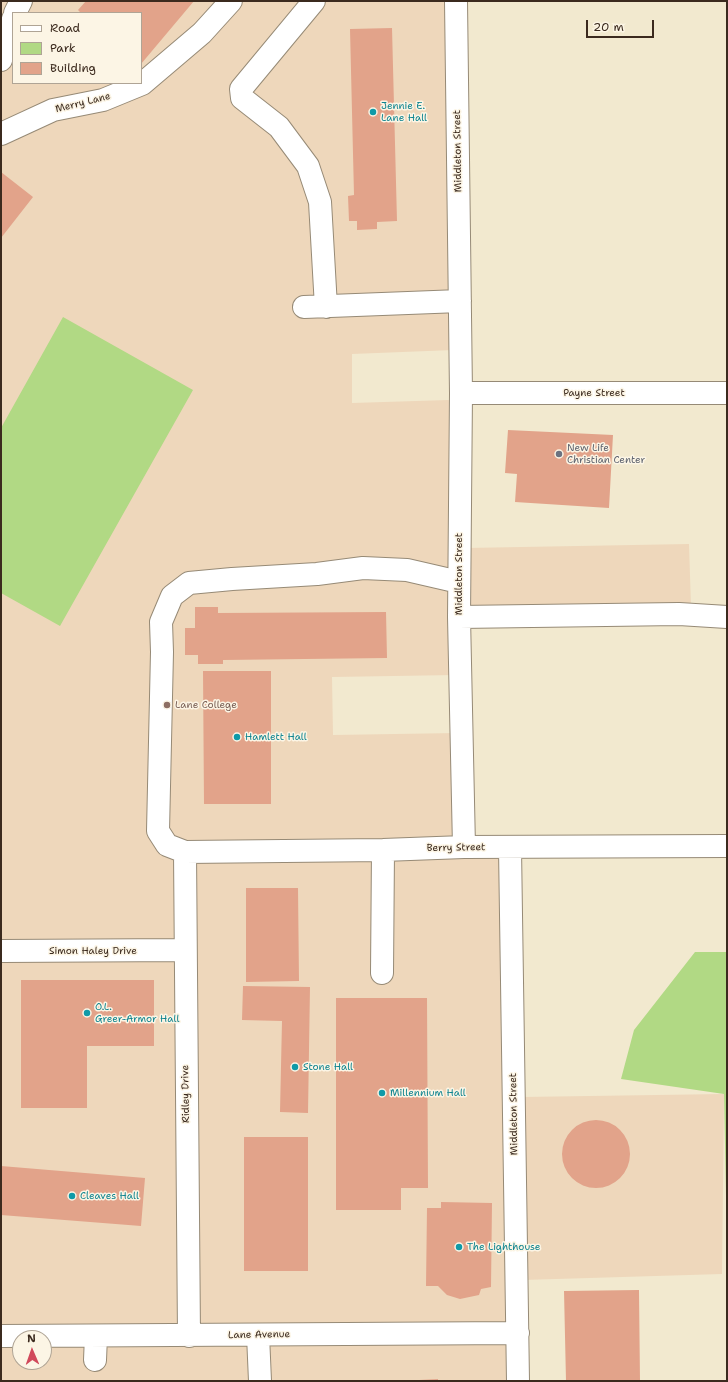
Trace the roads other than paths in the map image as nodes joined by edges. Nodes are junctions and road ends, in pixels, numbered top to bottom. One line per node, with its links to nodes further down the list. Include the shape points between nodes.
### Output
1 (21, 1): 5 (street)
2 (230, 1): 8 (street, Merry Lane, via 202,33 142,84 103,100 53,110)
3 (314, 1): 10 (street, via 241,89 242,98 279,127 308,166 320,202)
4 (456, 1): 9 (street, Middleton Street)
5 (16, 12)
6 (12, 22): 7 (street)
7 (1, 60)
8 (1, 134)
9 (460, 301): 10 (street); 12 (street, Middleton Street)
10 (326, 306): 11 (street)
11 (304, 307)
12 (461, 393): 13 (street, Payne Street); 14 (street, Middleton Street)
13 (727, 393)
14 (459, 582): 15 (street, Middleton Street); 21 (street, via 408,570 363,568 317,574 232,578 190,584 172,596 161,622 158,831 167,845)
15 (459, 617): 16 (street, via 679,614); 18 (street, Middleton Street)
16 (727, 617)
17 (727, 846): 19 (street, Berry Street)
18 (464, 847): 19 (street, Berry Street); 20 (street, Berry Street)
19 (510, 848): 25 (street, Middleton Street)
20 (383, 850): 21 (street, Berry Street); 24 (street)
21 (185, 852): 22 (street, Ridley Drive)
22 (185, 950): 23 (street, Simon Haley Drive); 29 (street, Ridley Drive)
23 (1, 951)
24 (382, 974)
25 (518, 1333): 26 (street, Lane Avenue); 32 (street, Middleton Street)
26 (258, 1335): 29 (street, Lane Avenue); 31 (street)
27 (1, 1336): 28 (street, Lane Avenue)
28 (96, 1336): 29 (street, Lane Avenue); 30 (street)
29 (189, 1336)
30 (95, 1360)
31 (260, 1381)
32 (518, 1381)

